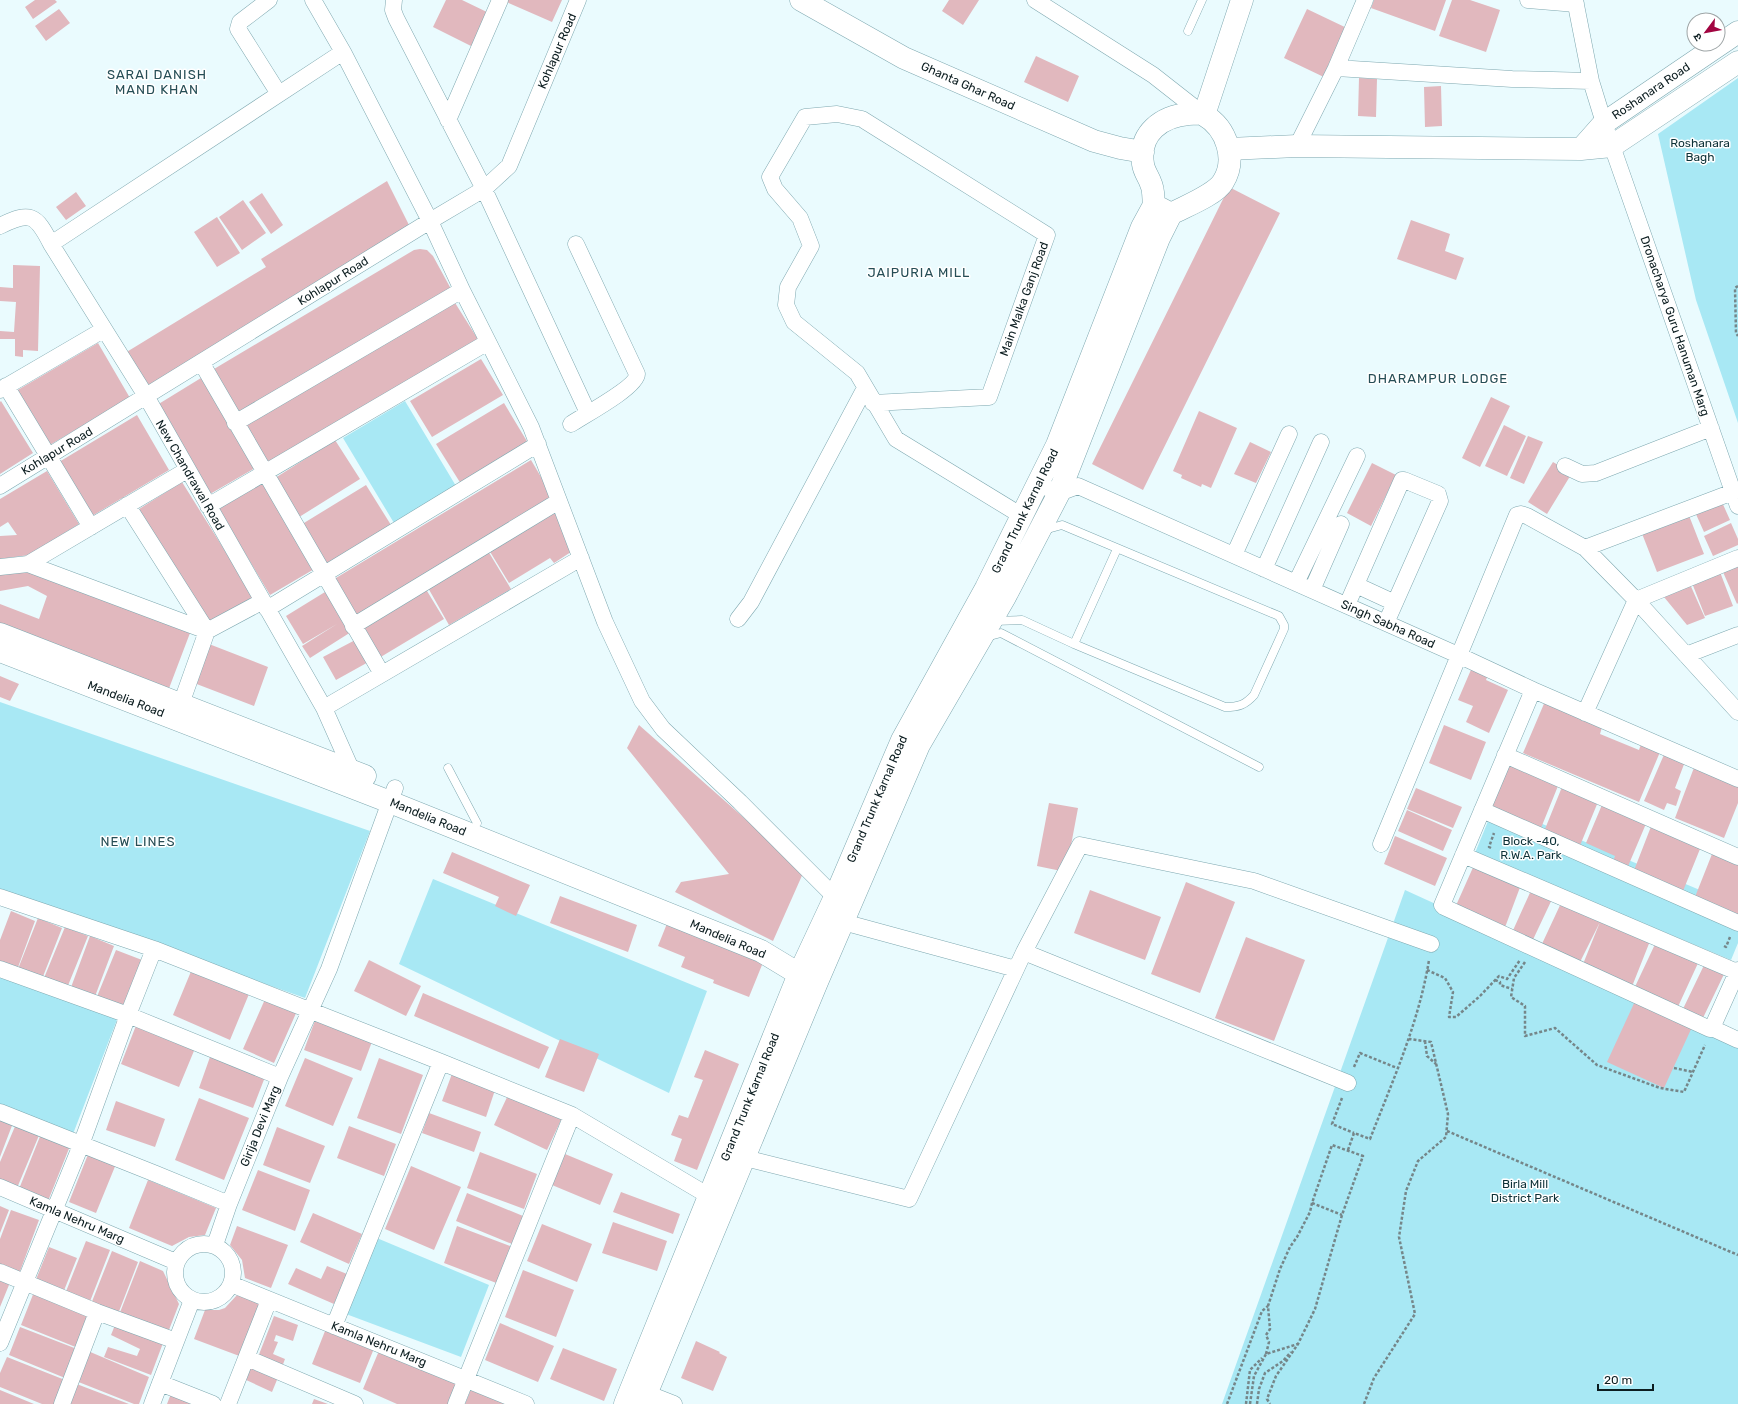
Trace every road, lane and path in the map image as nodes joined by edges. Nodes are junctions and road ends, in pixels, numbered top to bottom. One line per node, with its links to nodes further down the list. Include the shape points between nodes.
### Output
1 (269, 0): 19 (street, via 240,22 238,29)
2 (313, 0): 15 (street)
3 (394, 0): 21 (street, via 396,18)
4 (500, 0): 21 (street)
5 (578, 0): 28 (street, Kohlapur Road, via 509,166)
6 (800, 0): 27 (main road, Ghanta Ghar Road, via 904,58 1094,141)
7 (1035, 0): 20 (street, via 1153,75)
8 (1202, 0): 13 (lane)
9 (1242, 0): 20 (main road)
10 (1365, 0): 17 (street)
11 (1528, 0): 12 (street)
12 (1575, 2): 18 (street, Dronacharya Guru Hanuman Marg)
13 (1188, 31)
14 (1738, 32): 22 (main road, Roshanara Road)
15 (343, 52): 19 (street); 30 (street)
16 (1738, 62): 24 (main road, Roshanara Road)
17 (1336, 68): 18 (street, via 1512,79); 23 (street)
18 (1591, 80): 22 (street, Dronacharya Guru Hanuman Marg)
19 (279, 94): 32 (street)
20 (1204, 114): 25 (main road, via 1220,129); 27 (main road, via 1176,115 1164,120 1153,128 1146,139)
21 (448, 120): 28 (street)
22 (1604, 124): 24 (street, Dronacharya Guru Hanuman Marg); 26 (main road, Roshanara Road)
23 (1297, 146): 25 (main road); 26 (main road)
24 (1612, 146): 26 (main road); 47 (street, Dronacharya Guru Hanuman Marg)
25 (1229, 149): 29 (main road, via 1229,166 1223,182 1210,194)
26 (1581, 149)
27 (1143, 152): 29 (main road, via 1146,174)
28 (484, 189): 30 (street, Kohlapur Road); 44 (street)
29 (1163, 210): 56 (main road, Grand Trunk Karnal Road, via 1142,227 1057,445); 58 (main road, Grand Trunk Karnal Road, via 1159,238)
30 (430, 221): 35 (street); 39 (street, Kohlapur Road)
31 (0, 226): 32 (street, New Chandrawal Road, via 22,216 29,216 44,230)
32 (51, 244): 36 (street, New Chandrawal Road)
33 (576, 244): 44 (street, via 637,374 635,381)
34 (1738, 286): 37 (path, via 1735,288)
35 (462, 290): 38 (street); 45 (street)
36 (104, 330): 40 (street); 42 (street, New Chandrawal Road)
37 (1738, 336)
38 (488, 342): 50 (street); 55 (street)
39 (201, 362): 42 (street, Kohlapur Road); 45 (street)
40 (3, 388): 51 (street)
41 (864, 388): 43 (street); 43 (street, Main Malka Ganj Road, via 857,374 794,322 786,305 788,287 811,246 800,218 775,189 770,178 806,117 837,114 862,119 1047,235 989,396); 83 (street, via 752,602)
42 (146, 396): 51 (street, Kohlapur Road); 54 (street, New Chandrawal Road)
43 (873, 403): 63 (street, via 896,439)
44 (588, 413): 46 (street)
45 (235, 423): 55 (street)
46 (571, 424)
47 (1711, 428): 53 (street, via 1596,473 1582,474); 59 (street, Dronacharya Guru Hanuman Marg)
48 (1289, 434): 69 (street)
49 (1321, 442): 74 (street)
50 (538, 444): 60 (street); 75 (street)
51 (49, 456): 57 (street, Kohlapur Road); 65 (street)
52 (1357, 456): 76 (street)
53 (1565, 466)
54 (187, 470): 61 (street); 62 (street, New Chandrawal Road)
55 (264, 474): 62 (street); 75 (street)
56 (1038, 484): 58 (street); 63 (main road, Grand Trunk Karnal Road)
57 (0, 486)
58 (1059, 493): 66 (main road, Grand Trunk Karnal Road); 69 (street, Singh Sabha Road, via 1078,486)
59 (1736, 499): 67 (street)
60 (559, 501): 70 (street); 85 (street)
61 (127, 505): 65 (street); 87 (street)
62 (208, 506): 81 (street, New Chandrawal Road)
63 (1022, 516): 113 (main road, Grand Trunk Karnal Road, via 986,588 902,740)
64 (1341, 524): 78 (street)
65 (91, 527): 72 (street)
66 (1039, 531): 68 (lane, via 1062,526); 86 (main road, Grand Trunk Karnal Road)
67 (1585, 548): 79 (street); 92 (street, via 1527,516 1516,515)
68 (1117, 549): 90 (lane); 90 (lane, via 1279,616 1284,630 1254,695 1237,707 1225,707)
69 (1234, 555): 74 (street, Singh Sabha Road)
70 (581, 558): 94 (street); 113 (street, via 605,622 642,701 663,729)
71 (1738, 558): 79 (street)
72 (28, 564): 73 (street); 87 (street)
73 (0, 567)
74 (1264, 569): 76 (street, Singh Sabha Road)
75 (324, 576): 81 (street); 85 (street)
76 (1296, 583): 78 (street, Singh Sabha Road)
77 (1356, 585): 80 (street); 80 (street, via 1402,480 1438,494 1440,501); 82 (street)
78 (1312, 590): 82 (street, Singh Sabha Road)
79 (1636, 600): 93 (street); 99 (street)
80 (1395, 603): 84 (street)
81 (265, 605): 87 (street); 97 (street, New Chandrawal Road)
82 (1347, 606): 84 (street, Singh Sabha Road)
83 (738, 619)
84 (1386, 623): 92 (street, Singh Sabha Road)
85 (353, 626): 94 (street)
86 (986, 630): 90 (lane, via 1022,620); 101 (lane, via 1001,633); 115 (main road, Grand Trunk Karnal Road, via 919,745)
87 (207, 631): 96 (street)
88 (0, 634): 96 (main road, Mandelia Road)
89 (1738, 635): 93 (street)
90 (1074, 644)
91 (0, 651): 105 (main road, Mandelia Road)
92 (1458, 655): 95 (street, Singh Sabha Road); 109 (street)
93 (1686, 655): 98 (street)
94 (382, 674): 97 (street)
95 (1533, 690): 99 (street, Singh Sabha Road); 100 (street)
96 (181, 704): 103 (main road, Mandelia Road)
97 (324, 708): 103 (street, New Chandrawal Road)
98 (1738, 712)
99 (1585, 713): 104 (street, Singh Sabha Road)
100 (1505, 755): 106 (street); 112 (street)
101 (1259, 766)
102 (448, 768): 108 (lane)
103 (352, 771): 105 (main road, Mandelia Road)
104 (1738, 779)
105 (392, 795): 108 (main road, Mandelia Road); 125 (main road, Mandelia Road, via 761,951); 128 (street, Girija Devi Marg, via 329,969)
106 (1482, 810): 107 (street); 111 (street)
107 (1500, 818): 110 (path, via 1489,847); 116 (street)
108 (477, 823): 125 (main road, Mandelia Road, via 764,944)
109 (1381, 844)
110 (1496, 850)
111 (1463, 855): 124 (street); 130 (street, via 1442,905 1444,907)
112 (1738, 857)
113 (835, 897): 125 (main road, Grand Trunk Karnal Road)
114 (1, 902): 119 (street)
115 (843, 922): 122 (street); 125 (main road, Grand Trunk Karnal Road)
116 (1737, 923): 118 (path, via 1726,947)
117 (1431, 944): 120 (street, via 1254,880 1080,845); 123 (path)
118 (1718, 944)
119 (154, 949): 128 (street); 129 (street)
120 (1024, 952): 122 (street); 139 (street)
121 (0, 969): 129 (street)
122 (1016, 969): 145 (street, via 909,1199)
123 (1427, 970): 126 (path, via 1445,978 1452,992 1449,1017 1456,1017); 131 (path)
124 (1738, 971): 130 (street)
125 (808, 978): 145 (main road, Grand Trunk Karnal Road); 147 (main road, Grand Trunk Karnal Road)
126 (1495, 980): 127 (path, via 1500,982 1500,985); 127 (path, via 1499,976 1507,979 1522,958 1526,961 1514,978)
127 (1512, 989): 137 (path, via 1511,997 1525,1006 1525,1036 1555,1028 1597,1065 1660,1088 1684,1092)
128 (309, 1009): 134 (street); 138 (street, Girija Devi Marg)
129 (128, 1015): 138 (street); 143 (street)
130 (1712, 1028): 132 (street); 137 (path)
131 (1409, 1039): 133 (path); 144 (path, via 1370,1139 1354,1133)
132 (1738, 1040)
133 (1425, 1041): 135 (path, via 1426,1056); 135 (path, via 1431,1042)
134 (441, 1062): 141 (street); 162 (street)
135 (1437, 1065): 142 (path, via 1448,1114)
136 (1674, 1068): 137 (path)
137 (1693, 1072)
138 (280, 1077): 149 (street, Girija Devi Marg)
139 (1348, 1084)
140 (0, 1112): 143 (street)
141 (572, 1115): 147 (street); 168 (street)
142 (1447, 1131): 153 (path); 185 (path, via 1446,1137 1418,1161 1406,1191 1399,1236 1415,1314 1374,1378)
143 (81, 1145): 149 (street); 150 (street)
144 (1348, 1150): 148 (path, via 1332,1145); 151 (path, via 1363,1156)
145 (745, 1158): 170 (main road, Grand Trunk Karnal Road)
146 (0, 1187): 150 (street, Kamla Nehru Marg)
147 (709, 1196): 178 (main road, Grand Trunk Karnal Road)
148 (1312, 1203): 151 (path); 160 (path, via 1298,1237 1290,1247 1280,1269)
149 (229, 1204): 152 (street, Girija Devi Marg)
150 (54, 1210): 154 (street, Kamla Nehru Marg); 156 (street)
151 (1342, 1215): 165 (path, via 1315,1309)
152 (216, 1245): 154 (street, via 206,1243 192,1246 181,1254); 157 (street, via 230,1257 233,1266)
153 (1738, 1254)
154 (176, 1262): 158 (street, via 176,1281 180,1290)
155 (0, 1272): 156 (street)
156 (25, 1283): 161 (street); 164 (street)
157 (231, 1284): 158 (street, via 220,1298 204,1302); 159 (street, Kamla Nehru Marg)
158 (192, 1300): 163 (street)
159 (269, 1300): 162 (street, Kamla Nehru Marg); 167 (street)
160 (1268, 1306): 166 (path, via 1270,1328 1266,1335 1269,1342); 180 (path, via 1262,1311)
161 (97, 1312): 163 (street); 171 (street)
162 (334, 1326): 168 (street, Kamla Nehru Marg)
163 (176, 1341): 169 (street)
164 (0, 1343)
165 (1298, 1344): 166 (path); 183 (path, via 1283,1361 1265,1373); 184 (path, via 1276,1376 1267,1398)
166 (1266, 1354): 181 (path, via 1250,1370); 182 (path, via 1254,1376)
167 (247, 1358): 174 (street); 175 (street)
168 (465, 1379): 176 (street); 177 (street, Kamla Nehru Marg)
169 (160, 1382): 172 (street); 173 (street)
170 (644, 1399): 179 (street)
171 (62, 1404)
172 (152, 1404)
173 (213, 1404)
174 (228, 1404)
175 (355, 1404)
176 (456, 1404)
177 (526, 1404)
178 (625, 1404)
179 (674, 1404)
180 (1227, 1404)
181 (1246, 1404)
182 (1250, 1404)
183 (1257, 1404)
184 (1270, 1404)
185 (1364, 1404)

